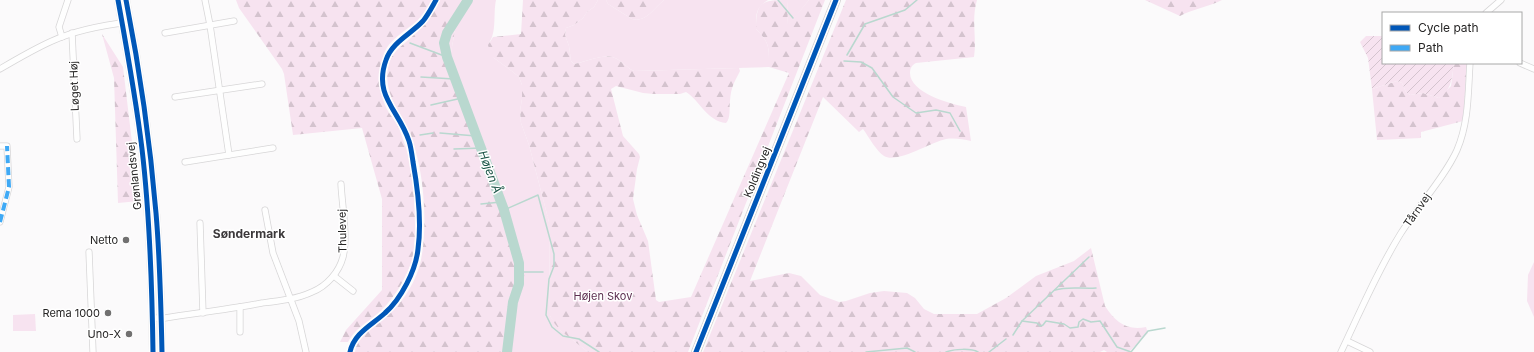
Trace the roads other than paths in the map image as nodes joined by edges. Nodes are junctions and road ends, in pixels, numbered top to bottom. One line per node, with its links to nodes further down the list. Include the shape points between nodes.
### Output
1 (68, 0): 15 (street, via 59,27)
2 (118, 0): 11 (street, Grønlandsvej)
3 (126, 0): 10 (street, Grønlandsvej)
4 (205, 0): 12 (street)
5 (436, 0): 46 (street, via 424,20 390,50 383,71 385,95 410,142 419,205 415,264 396,300 386,312 358,334)
6 (836, 0): 47 (main road, Koldingvej)
7 (1501, 0): 8 (street)
8 (1487, 12)
9 (234, 21): 12 (street)
10 (130, 22): 11 (street); 39 (street, Grønlandsvej, via 142,84 152,164)
11 (122, 23): 13 (street); 38 (street, Grønlandsvej, via 142,151)
12 (210, 25): 14 (street); 21 (street)
13 (72, 33): 15 (street); 23 (street, Løget Høj)
14 (165, 33)
15 (62, 37): 18 (street)
16 (1470, 64): 41 (street, Tårnvej, via 1468,110 1458,149 1401,233)
17 (1522, 64): 19 (street)
18 (0, 69)
19 (1534, 69)
20 (262, 84): 21 (street)
21 (219, 90): 22 (street); 26 (street)
22 (175, 97)
23 (77, 139)
24 (0, 146): 30 (street, via 7,146 9,187)
25 (273, 148): 26 (street)
26 (228, 156): 27 (street)
27 (185, 162)
28 (341, 184): 33 (street, Thulevej, via 344,248)
29 (265, 210): 35 (street, via 273,253)
30 (0, 222)
31 (200, 223): 37 (street)
32 (89, 252): 42 (street)
33 (334, 276): 34 (street); 35 (street, Thulevej, via 313,292)
34 (353, 291)
35 (290, 299): 36 (street, Thulevej); 45 (street, via 299,321)
36 (240, 307): 37 (street, Thulevej); 40 (street)
37 (204, 313): 39 (street, Thulevej)
38 (153, 318): 39 (street, Thulevej); 43 (street, Grønlandsvej)
39 (161, 318): 44 (street, Grønlandsvej)
40 (240, 332)
41 (1347, 341): 48 (street, Tårnvej); 49 (street)
42 (93, 352)
43 (153, 352)
44 (162, 352)
45 (306, 352)
46 (350, 352)
47 (696, 352)
48 (1342, 352)
49 (1370, 352)

